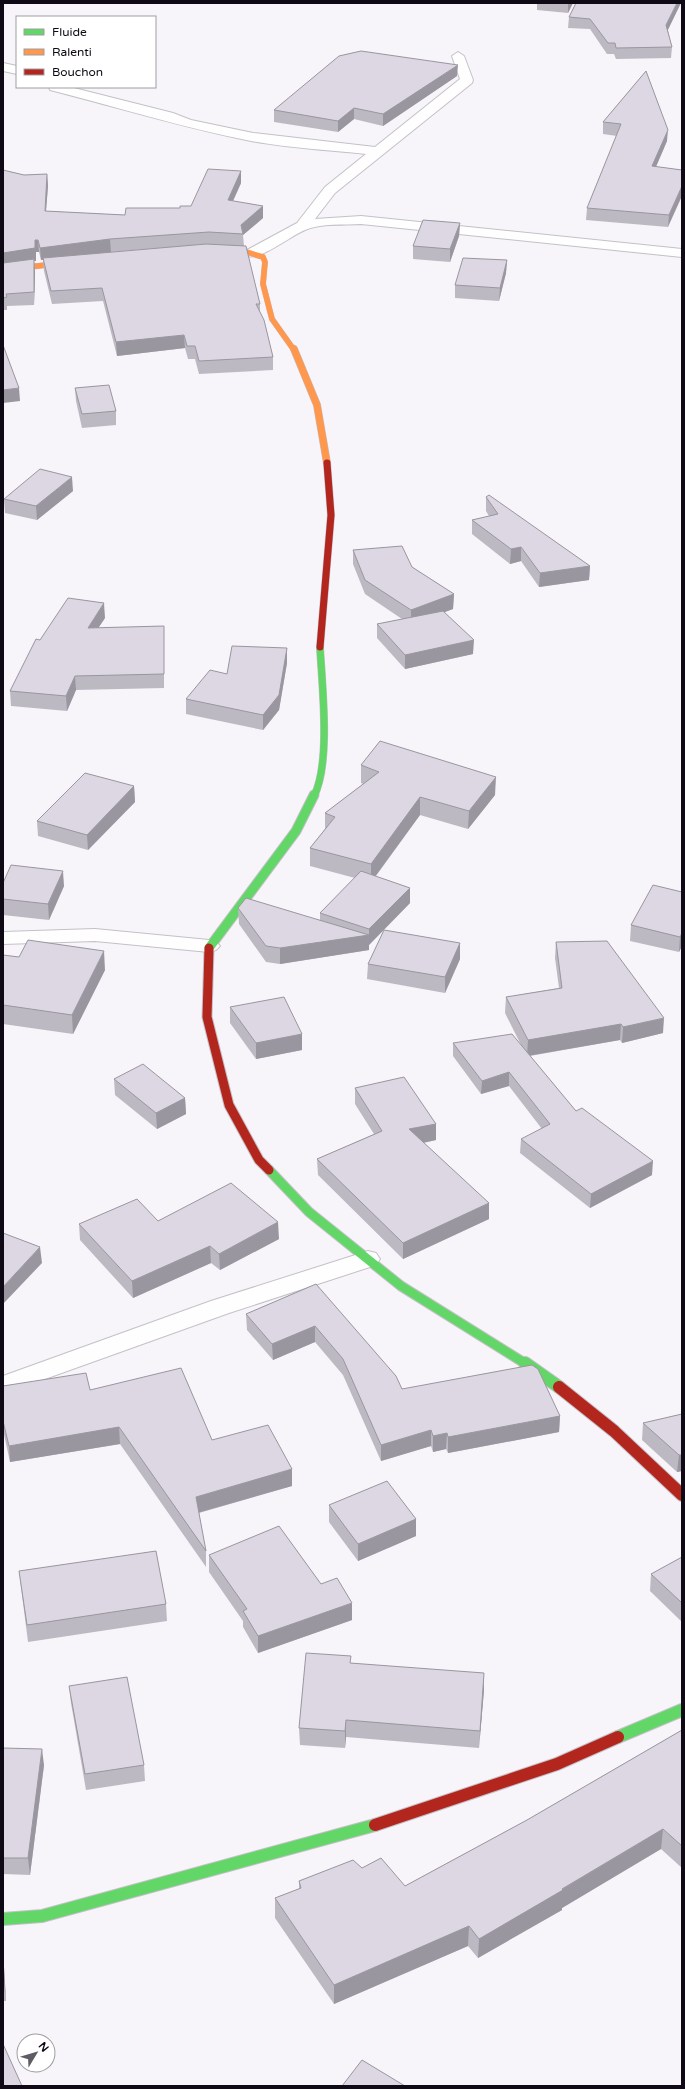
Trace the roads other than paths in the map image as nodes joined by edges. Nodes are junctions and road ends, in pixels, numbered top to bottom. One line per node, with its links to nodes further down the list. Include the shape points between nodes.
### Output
1 (458, 56): 5 (street, via 467,80)
2 (3, 67): 3 (street)
3 (16, 70)
4 (59, 88): 5 (street, via 187,123 253,137)
5 (376, 152): 6 (street, via 330,190)
6 (302, 226): 8 (street); 9 (street, via 361,220)
7 (205, 251): 8 (street, via 240,250)
8 (252, 253): 13 (street, via 263,257 265,262 263,284 272,319 294,349 317,405 326,451 331,515 320,644 324,737 316,792 296,831)
9 (682, 253)
10 (85, 260): 11 (street)
11 (3, 270)
12 (3, 938): 13 (street, via 95,935)
13 (209, 946): 14 (street, via 208,1017 229,1105 259,1160 309,1212)
14 (368, 1259): 15 (street, via 220,1306); 16 (street, via 401,1286 548,1378 614,1431)
15 (3, 1385)
16 (682, 1494)
17 (682, 1710): 18 (street, via 557,1764 390,1821 42,1916)
18 (3, 1919)

